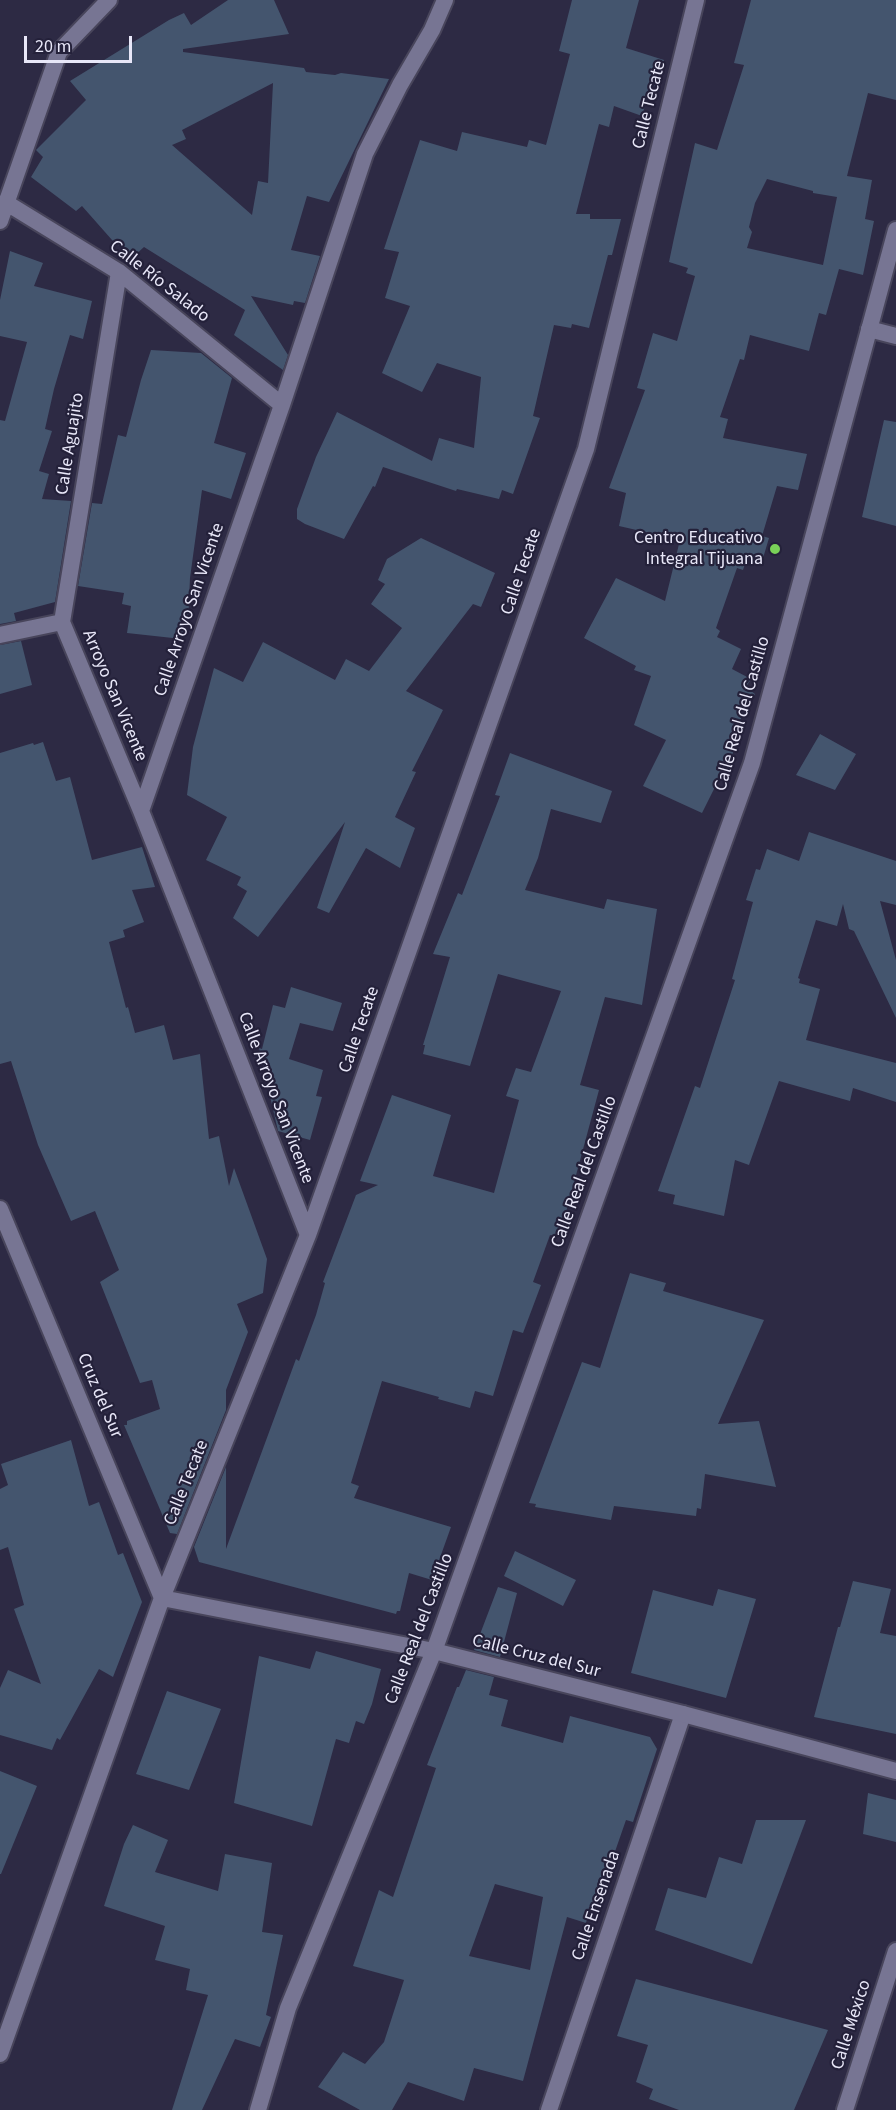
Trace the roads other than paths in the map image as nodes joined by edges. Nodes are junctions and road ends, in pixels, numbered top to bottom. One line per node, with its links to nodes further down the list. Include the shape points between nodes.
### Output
1 (109, 0): 4 (street, via 59,52)
2 (445, 0): 10 (street, Calle Arroyo San Vicente, via 365,154)
3 (696, 0): 15 (street, Calle Tecate, via 586,448)
4 (5, 202): 5 (street); 7 (street, Calle Río Salado)
5 (0, 220)
6 (896, 230): 8 (street, Calle Real del Castillo)
7 (119, 272): 10 (street, Calle Río Salado); 11 (street, Calle Aguajito)
8 (869, 329): 9 (street); 17 (street, Calle Real del Castillo, via 752,763)
9 (896, 336)
10 (282, 405): 13 (street, Calle Arroyo San Vicente)
11 (62, 622): 12 (street, Arroyo San Vicente); 13 (street, Arroyo San Vicente)
12 (0, 635)
13 (141, 811): 15 (street, Calle Arroyo San Vicente)
14 (0, 1209): 16 (street, Cruz del Sur)
15 (308, 1235): 16 (street, Calle Tecate)
16 (162, 1598): 17 (street, Calle Cruz del Sur); 21 (street, Calle Tecate)
17 (434, 1651): 18 (street, Calle Cruz del Sur); 22 (street, Calle Real del Castillo, via 288,2008)
18 (683, 1714): 19 (street, Calle Cruz del Sur); 23 (street, Calle Ensenada)
19 (896, 1771)
20 (896, 1951): 24 (street, Calle México)
21 (0, 2054)
22 (258, 2110)
23 (549, 2110)
24 (845, 2110)

